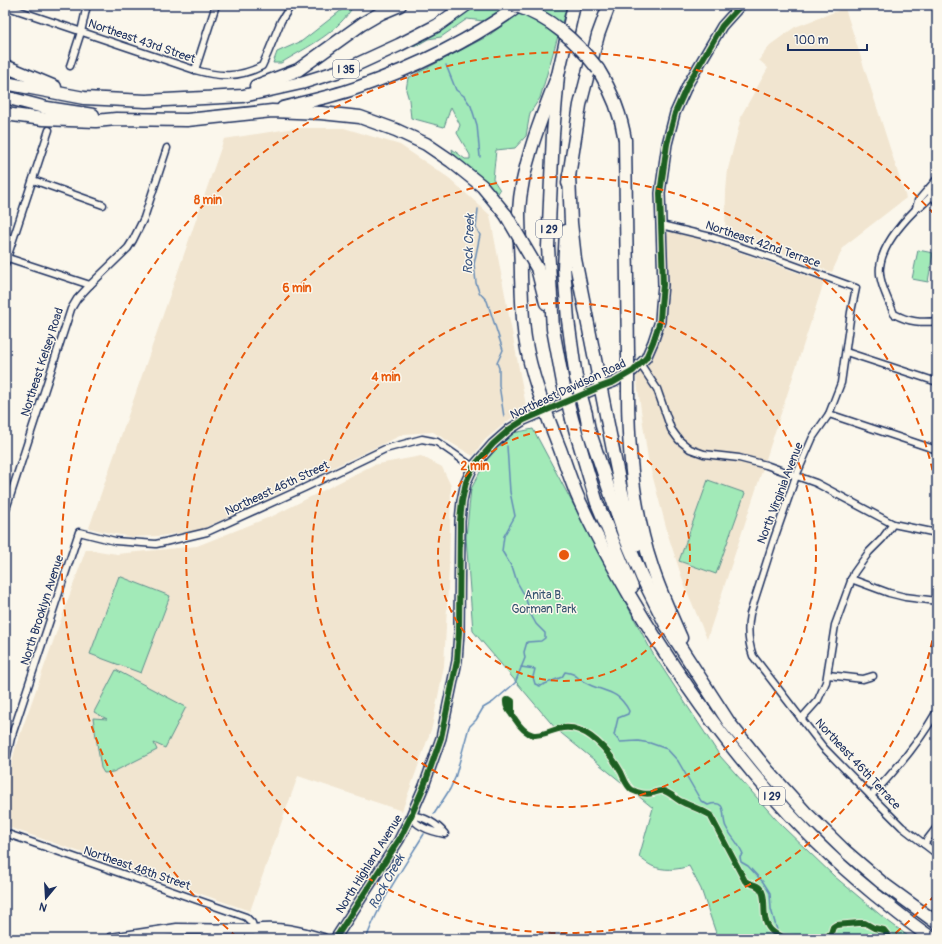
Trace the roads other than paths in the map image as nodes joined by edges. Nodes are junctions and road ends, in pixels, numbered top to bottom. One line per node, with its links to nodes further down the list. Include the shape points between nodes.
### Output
1 (87, 5): 12 (street)
2 (216, 5): 15 (street)
3 (291, 5): 15 (street, Northeast 43rd Street, via 281,21 262,66 242,73 215,76)
4 (400, 5): 20 (highway, via 362,24 298,70 260,86)
5 (466, 5): 20 (highway, I 35, via 438,25 349,68 294,85 243,96)
6 (514, 5): 59 (highway, bridge, via 536,14 560,29 582,50 607,83 622,124 625,140 630,455 644,539 652,568)
7 (520, 5): 21 (highway, I 35, via 471,37 415,65 358,87)
8 (574, 5): 16 (highway, I 29)
9 (609, 5): 26 (highway, I 29, via 598,35 580,105)
10 (741, 5): 35 (street, Northeast Davidson Road, via 722,26 674,113 660,193)
11 (5, 6): 12 (street, Northeast 43rd Street)
12 (81, 32): 14 (street); 15 (street, Northeast 43rd Street)
13 (5, 66): 19 (highway)
14 (70, 66)
15 (195, 70)
16 (558, 75): 40 (highway, I 29, via 552,134 548,247); 45 (highway, via 534,140 524,177 519,210 525,338)
17 (5, 83): 19 (highway, I 35)
18 (5, 97): 23 (highway, I 35, via 47,108)
19 (84, 98): 20 (highway, I 35, via 146,101)
20 (212, 98)
21 (272, 112): 23 (highway, I 35, via 187,120); 40 (highway, bridge, via 360,117 426,144 451,161 482,186 506,215 537,268)
22 (5, 114): 23 (highway, via 96,122)
23 (116, 119)
24 (49, 130): 28 (street)
25 (168, 148): 37 (street, Northeast Kelsey Road, via 144,218 133,240 128,248)
26 (569, 174): 44 (highway, via 575,259); 54 (highway, I 29, bridge, via 564,268 576,378 589,430 625,538)
27 (937, 179): 29 (street)
28 (32, 180): 33 (street); 36 (street)
29 (928, 189): 31 (street); 34 (street, via 918,201)
30 (937, 189): 31 (street)
31 (932, 195): 32 (street); 34 (street)
32 (937, 202)
33 (103, 205)
34 (916, 208): 39 (street, via 887,244 880,267 882,282 894,314 916,322)
35 (661, 225): 38 (street, Northeast 42nd Terrace, via 705,235); 42 (street, Northeast Davidson Road, via 663,285 660,321)
36 (6, 260): 37 (street)
37 (90, 284): 50 (street, Northeast Kelsey Road, via 71,309)
38 (856, 288): 41 (street, North Virginia Avenue)
39 (937, 321)
40 (552, 329): 57 (highway, I 29, bridge, via 572,419 597,503)
41 (846, 352): 43 (street); 46 (street, North Virginia Avenue, via 841,383)
42 (641, 365): 44 (street, Northeast Davidson Road, via 614,382); 49 (street, via 657,389 671,429 685,445 701,454 749,460)
43 (937, 382)
44 (600, 386): 45 (street, Northeast Davidson Road); 54 (highway)
45 (545, 410): 48 (street, Northeast Davidson Road, via 510,429); 57 (highway, via 581,504)
46 (829, 414): 47 (street); 49 (street, North Virginia Avenue, via 813,437)
47 (937, 450)
48 (473, 467): 52 (street, Northeast 46th Street, via 437,442 422,439 386,449 207,532 156,544 115,541); 62 (street, Northeast Davidson Road, via 466,482 460,514 459,632)
49 (796, 476): 51 (street, via 816,483); 58 (street, North Virginia Avenue, via 750,614)
50 (6, 509)
51 (893, 524): 53 (street); 55 (street, via 869,552)
52 (79, 532): 65 (street, North Brooklyn Avenue, via 11,738)
53 (937, 533)
54 (642, 577): 59 (highway, I 29, via 666,626)
55 (852, 579): 56 (street, via 900,595); 60 (street, via 835,625)
56 (937, 601)
57 (646, 622): 78 (highway, I 29, via 695,699 752,773 803,830 840,866)
58 (748, 639): 64 (street, Northeast 46th Terrace, via 753,656)
59 (692, 665): 72 (highway, I 29, via 730,724 805,812 881,882)
60 (828, 675): 61 (street, via 863,679); 64 (street, via 823,692)
61 (873, 676)
62 (453, 683): 67 (street, North Highland Avenue, via 441,738)
63 (937, 710): 66 (street, via 907,756)
64 (801, 719): 66 (street, Northeast 46th Terrace)
65 (5, 764)
66 (871, 796): 70 (street, Northeast 46th Terrace, via 902,827)
67 (411, 816): 67 (street, via 414,822 436,833 445,834 440,827 417,816); 77 (street, North Highland Avenue, via 387,860)
68 (937, 827): 70 (street)
69 (5, 833): 73 (street, Northeast 48th Street, via 246,917)
70 (924, 844): 71 (street, Northeast 46th Terrace)
71 (937, 854)
72 (937, 923)
73 (254, 930): 74 (main road, via 177,929); 75 (main road); 76 (main road, via 280,929)
74 (111, 939)
75 (290, 939)
76 (323, 939)
77 (334, 939)
78 (933, 939)

